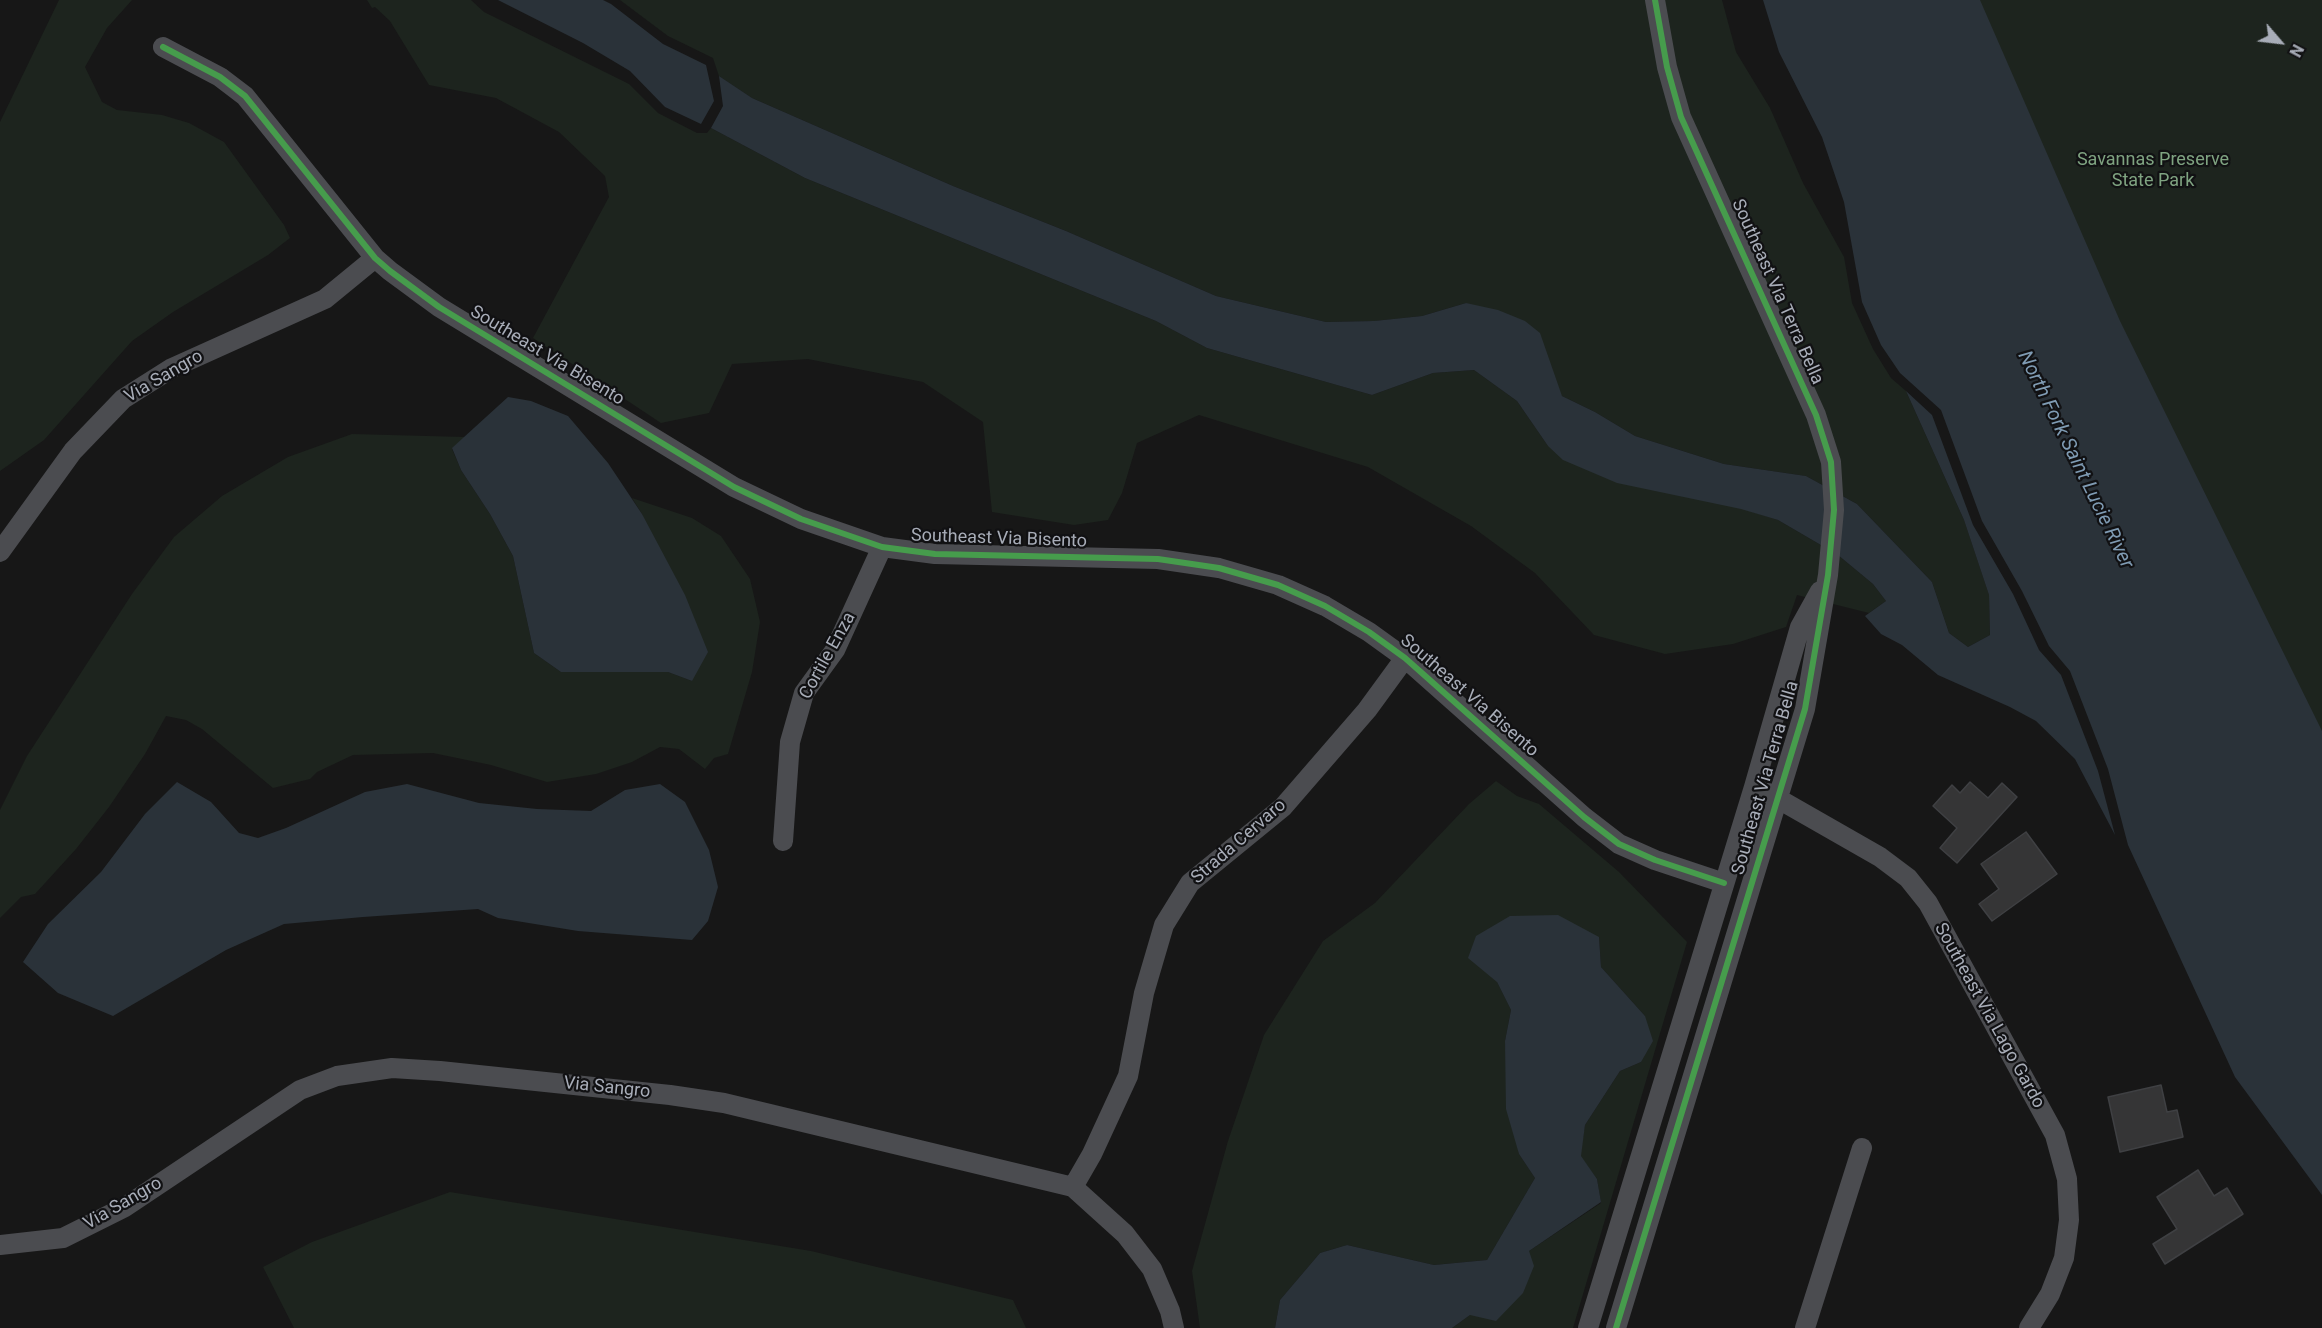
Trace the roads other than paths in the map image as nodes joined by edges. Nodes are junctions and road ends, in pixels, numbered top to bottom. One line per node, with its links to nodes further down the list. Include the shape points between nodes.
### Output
1 (1655, 0): 6 (street, Southeast Via Terra Bella, via 1681,117 1816,415 1831,462 1834,510)
2 (164, 47): 3 (street, Southeast Via Bisento, via 220,77 245,96)
3 (375, 258): 4 (street, Southeast Via Bisento, via 439,307 734,487 801,519); 5 (street, Via Sangro, via 325,299 172,368 123,399 73,451)
4 (882, 547): 7 (street, Southeast Via Bisento, via 934,554 1158,559 1219,568 1278,585 1325,606); 10 (street, Cortile Enza, via 835,650 804,693 790,742)
5 (0, 552)
6 (1828, 575): 8 (street, Southeast Via Terra Bella, via 1800,627); 9 (street, Southeast Via Terra Bella, via 1804,709)
7 (1405, 658): 11 (street, Southeast Via Bisento, via 1584,817 1620,844); 13 (street, Strada Cervaro, via 1367,710 1283,807 1190,883 1164,925 1144,993 1128,1076)
8 (1754, 787): 9 (street, Southeast Via Lago Gardo); 11 (street, Southeast Via Terra Bella)
9 (1778, 798): 17 (street, Southeast Via Terra Bella); 19 (street, Southeast Via Lago Gardo, via 1880,857 1908,878 1928,903 2055,1135 2067,1179 2069,1220 2064,1258 2050,1294)
10 (783, 841)
11 (1724, 882): 16 (street, Southeast Via Terra Bella)
12 (1862, 1148): 18 (street)
13 (1073, 1187): 14 (street, Via Sangro, via 724,1103 392,1068 337,1076 300,1090 125,1207 63,1238); 15 (street, Via Sangro, via 1125,1234 1152,1269)
14 (0, 1245)
15 (1174, 1328)
16 (1588, 1328)
17 (1616, 1328)
18 (1805, 1328)
19 (2029, 1328)

